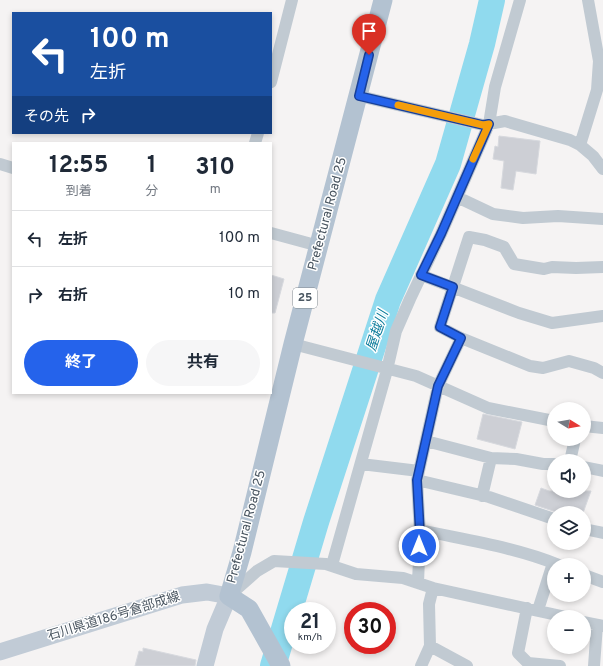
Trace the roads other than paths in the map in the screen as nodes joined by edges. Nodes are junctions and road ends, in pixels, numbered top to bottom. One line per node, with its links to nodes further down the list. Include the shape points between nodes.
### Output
1 (292, 0): 5 (street)
2 (383, 0): 6 (main road, Prefectural Road 25 / 25)
3 (520, 0): 7 (street)
4 (588, 0): 8 (street, via 599,61 598,82)
5 (272, 78)
6 (359, 96): 7 (street); 15 (main road, Prefectural Road 25 / 25)
7 (486, 124): 8 (street, via 505,121); 12 (street)
8 (580, 145): 11 (street, via 594,156)
9 (0, 164): 10 (street)
10 (12, 168)
11 (603, 169)
12 (457, 197): 13 (street, via 493,214 523,218 558,216); 17 (street)
13 (603, 219)
14 (272, 233): 15 (street)
15 (319, 246): 21 (main road, Prefectural Road 25 / 25)
16 (603, 267): 18 (street, via 544,269 514,264 504,248 469,237)
17 (421, 275): 18 (street); 22 (street, via 396,331)
18 (453, 287): 19 (street, via 552,323); 20 (street, via 440,327)
19 (603, 316)
20 (461, 338): 23 (street, via 530,366 543,368 569,361); 24 (street)
21 (293, 344): 22 (street); 47 (main road, Prefectural Road 25 / 25)
22 (383, 369): 24 (street, via 416,376); 30 (street)
23 (603, 373)
24 (438, 386): 25 (street, via 488,408); 28 (street)
25 (547, 420)
26 (591, 427): 27 (street)
27 (603, 428)
28 (426, 441): 29 (street); 34 (street)
29 (491, 458): 31 (street); 35 (street)
30 (361, 464): 34 (street); 41 (street)
31 (547, 464)
32 (591, 468): 33 (street)
33 (603, 471)
34 (418, 476): 35 (street); 37 (street)
35 (482, 496): 36 (street)
36 (547, 517)
37 (420, 530): 40 (street); 45 (street)
38 (591, 530): 39 (street)
39 (603, 533)
40 (547, 560)
41 (329, 564): 45 (street, via 356,574 403,578); 47 (street, via 274,561 257,571)
42 (591, 578): 44 (street)
43 (547, 581): 48 (street)
44 (603, 582)
45 (418, 583): 46 (street)
46 (433, 588): 48 (street); 51 (street, via 429,604)
47 (229, 596): 52 (main road, 石川県道186号倉部成線, via 207,592 182,595); 53 (main road, via 215,629); 54 (main road, Prefectural Road 25, via 249,609)
48 (532, 609): 49 (street); 57 (street, via 518,653 528,663)
49 (547, 613)
50 (600, 626): 58 (street)
51 (430, 646): 55 (street); 56 (street)
52 (0, 652)
53 (205, 666)
54 (281, 666)
55 (421, 666)
56 (467, 666)
57 (560, 666)
58 (594, 666)

